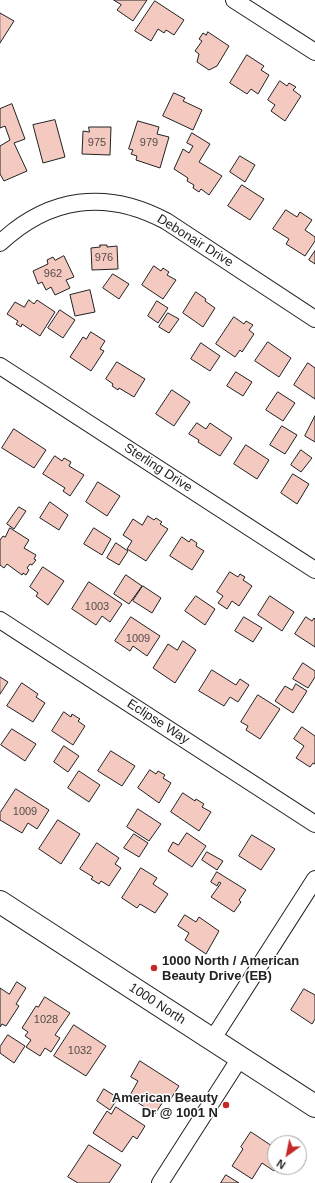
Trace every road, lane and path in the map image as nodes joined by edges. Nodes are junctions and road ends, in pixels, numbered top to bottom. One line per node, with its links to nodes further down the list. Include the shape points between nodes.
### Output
1 (234, 0): 2 (street)
2 (315, 52)
3 (0, 243): 4 (street, Debonair Drive, via 28,220 66,205 109,202 131,206 166,221)
4 (315, 319)
5 (0, 366): 6 (street, Sterling Drive)
6 (315, 570)
7 (0, 620): 8 (street, Eclipse Way)
8 (315, 824)
9 (315, 879): 11 (street)
10 (0, 902): 11 (street, 1000 North)
11 (212, 1040): 12 (street, 1000 North)
12 (240, 1058): 13 (street, 1000 North); 14 (street)
13 (315, 1106)
14 (160, 1183)

